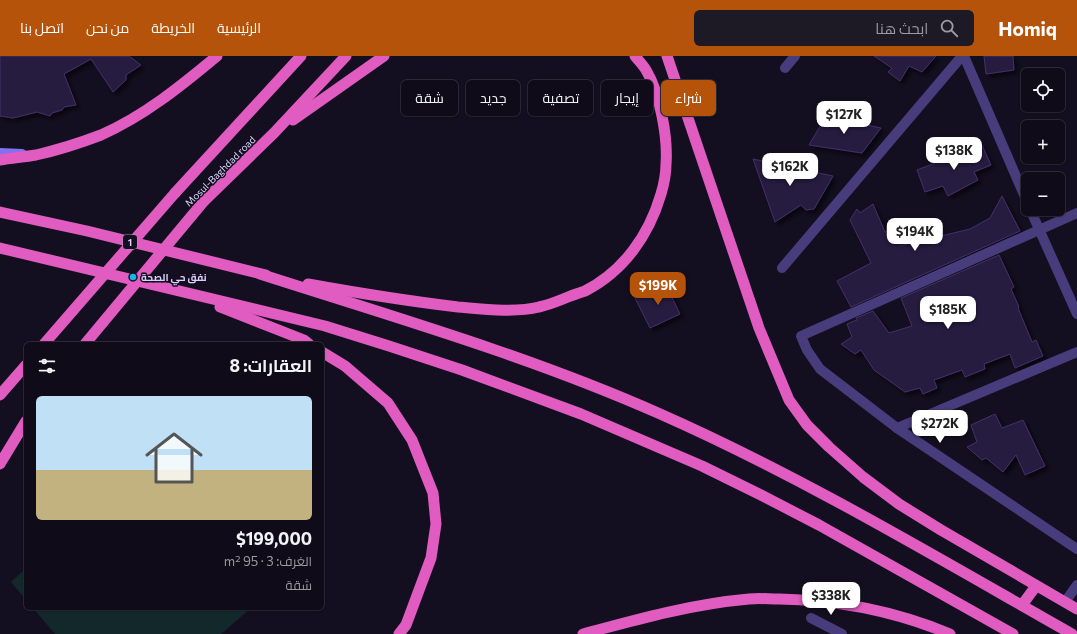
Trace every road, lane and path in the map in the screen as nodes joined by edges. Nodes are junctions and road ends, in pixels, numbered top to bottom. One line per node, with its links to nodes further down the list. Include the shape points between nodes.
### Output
1 (217, 56): 12 (highway, via 137,116 101,135)
2 (301, 56): 24 (highway, bridge, via 175,193)
3 (346, 56): 10 (highway, Mosul-Baghdad road)
4 (384, 56): 10 (highway)
5 (635, 56): 21 (highway, via 656,92 661,113 666,164 663,186 649,226 636,247 623,263 585,290 538,307 510,310 481,309 341,290)
6 (667, 56): 38 (highway, via 759,328 789,400 807,425 863,477 899,504)
7 (795, 56): 9 (street)
8 (963, 56): 14 (street); 20 (street)
9 (785, 68)
10 (274, 133): 25 (highway, Mosul-Baghdad road, bridge, via 204,201)
11 (0, 153): 12 (main road)
12 (36, 155): 13 (highway)
13 (0, 160)
14 (1021, 188)
15 (0, 212): 21 (highway, 1)
16 (1077, 213): 18 (street)
17 (1033, 216): 18 (street)
18 (1039, 230): 23 (street); 33 (street, via 801,336 820,369)
19 (0, 248): 22 (highway)
20 (782, 268)
21 (260, 274): 40 (highway, via 500,352 657,412 834,500)
22 (182, 292): 26 (highway); 43 (highway, via 325,326 468,372 581,414 702,466 820,525)
23 (1077, 314)
24 (46, 342)
25 (87, 342)
26 (306, 342)
27 (1077, 352): 33 (street)
28 (324, 353): 44 (highway, via 345,366 388,403 412,440 433,493 436,524 431,558 406,625)
29 (24, 367): 30 (highway)
30 (0, 395)
31 (24, 419): 34 (highway)
32 (24, 424): 35 (highway)
33 (897, 428): 36 (street)
34 (0, 449)
35 (0, 464)
36 (1077, 549)
37 (1077, 585): 39 (street)
38 (1036, 586): 39 (highway); 40 (highway)
39 (1065, 602): 41 (highway)
40 (1022, 606): 48 (highway)
41 (1077, 609)
42 (811, 618): 46 (street)
43 (1006, 632)
44 (399, 634)
45 (583, 634): 47 (highway, via 694,607 750,599 805,599 849,604 892,613)
46 (842, 634)
47 (950, 634)
48 (1072, 634)

